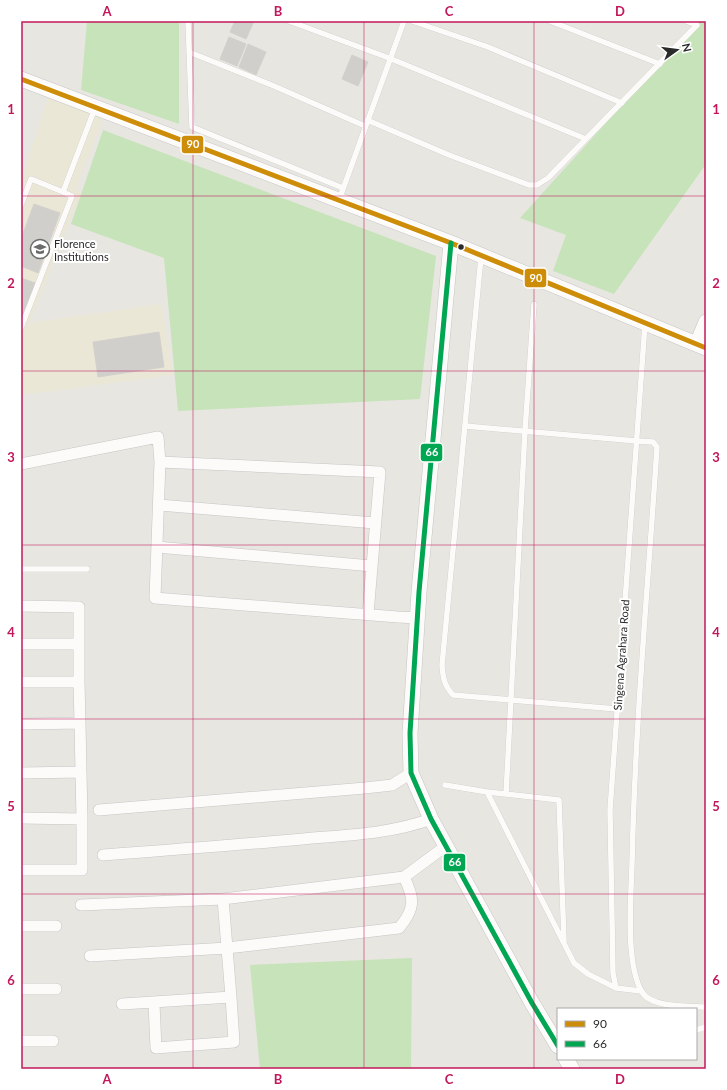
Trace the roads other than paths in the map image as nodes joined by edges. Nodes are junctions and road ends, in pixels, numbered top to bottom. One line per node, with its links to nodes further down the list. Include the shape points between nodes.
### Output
1 (188, 21): 7 (lane)
2 (289, 21): 8 (lane)
3 (404, 21): 8 (lane)
4 (412, 21): 11 (lane, via 488,48)
5 (550, 21): 9 (lane)
6 (686, 21): 9 (lane, via 697,25)
7 (189, 52): 13 (lane); 16 (lane, via 192,127)
8 (389, 58): 13 (lane); 14 (lane)
9 (660, 64): 11 (lane)
10 (21, 79): 12 (street)
11 (622, 103): 14 (lane)
12 (96, 108): 15 (lane); 16 (street)
13 (366, 123): 14 (lane, via 529,185 537,185 548,178); 16 (lane)
14 (586, 140)
15 (63, 192): 17 (lane, via 31,179); 23 (lane, via 72,196)
16 (341, 194): 18 (street)
17 (21, 205)
18 (451, 243): 19 (street); 38 (street)
19 (481, 255): 22 (street); 25 (lane)
20 (534, 304): 26 (lane)
21 (706, 322): 24 (street)
22 (645, 323): 24 (street); 27 (lane, Singena Agrahara Road)
23 (21, 328)
24 (702, 346)
25 (465, 426): 26 (lane); 43 (lane, via 442,665 443,679 453,695)
26 (525, 430): 27 (lane); 43 (lane)
27 (637, 440): 44 (lane, Singena Agrahara Road); 71 (lane, via 652,442 657,446 635,746 632,835 632,946 634,969)
28 (160, 462): 29 (street, via 158,437); 30 (street); 31 (street, via 380,472)
29 (21, 464)
30 (159, 505): 31 (street); 32 (street)
31 (376, 523): 33 (street)
32 (157, 547): 33 (street); 37 (street, via 155,598)
33 (372, 566): 37 (street)
34 (21, 569): 35 (lane)
35 (87, 569)
36 (21, 606): 40 (street, via 79,607)
37 (368, 614): 38 (street)
38 (418, 618): 49 (street, via 410,733)
39 (21, 644): 40 (street)
40 (79, 644): 42 (street)
41 (21, 682): 42 (street)
42 (79, 682): 45 (street)
43 (510, 700): 44 (lane); 52 (lane)
44 (617, 709): 68 (lane, Singena Agrahara Road, via 610,810 613,973)
45 (80, 723): 46 (street); 47 (street)
46 (21, 724)
47 (81, 772): 48 (street); 55 (street)
48 (21, 773)
49 (411, 773): 53 (street, via 392,785); 56 (street)
50 (445, 785): 51 (lane)
51 (487, 792): 52 (lane); 65 (lane)
52 (506, 794): 65 (lane, via 559,800)
53 (99, 810)
54 (21, 818): 55 (street)
55 (82, 819): 59 (street, via 82,870)
56 (431, 819): 57 (street); 58 (street, via 408,827 372,833 206,848)
57 (446, 846): 60 (street); 78 (street)
58 (103, 854)
59 (21, 870)
60 (404, 877): 61 (street); 66 (street, via 412,904 409,916 399,928)
61 (223, 899): 62 (street); 66 (street)
62 (81, 905)
63 (21, 926): 64 (street)
64 (56, 926)
65 (564, 943): 68 (lane, via 574,963 588,974)
66 (227, 948): 67 (street); 72 (street)
67 (90, 956)
68 (616, 988): 71 (lane)
69 (21, 989): 70 (street)
70 (56, 989)
71 (642, 991): 75 (lane, via 657,1004)
72 (231, 997): 73 (street); 73 (street, via 234,1042 156,1048)
73 (154, 1003): 74 (street)
74 (122, 1004)
75 (706, 1007)
76 (21, 1041): 77 (street)
77 (53, 1041)
78 (557, 1044)
79 (567, 1060): 80 (street)
80 (572, 1069)

